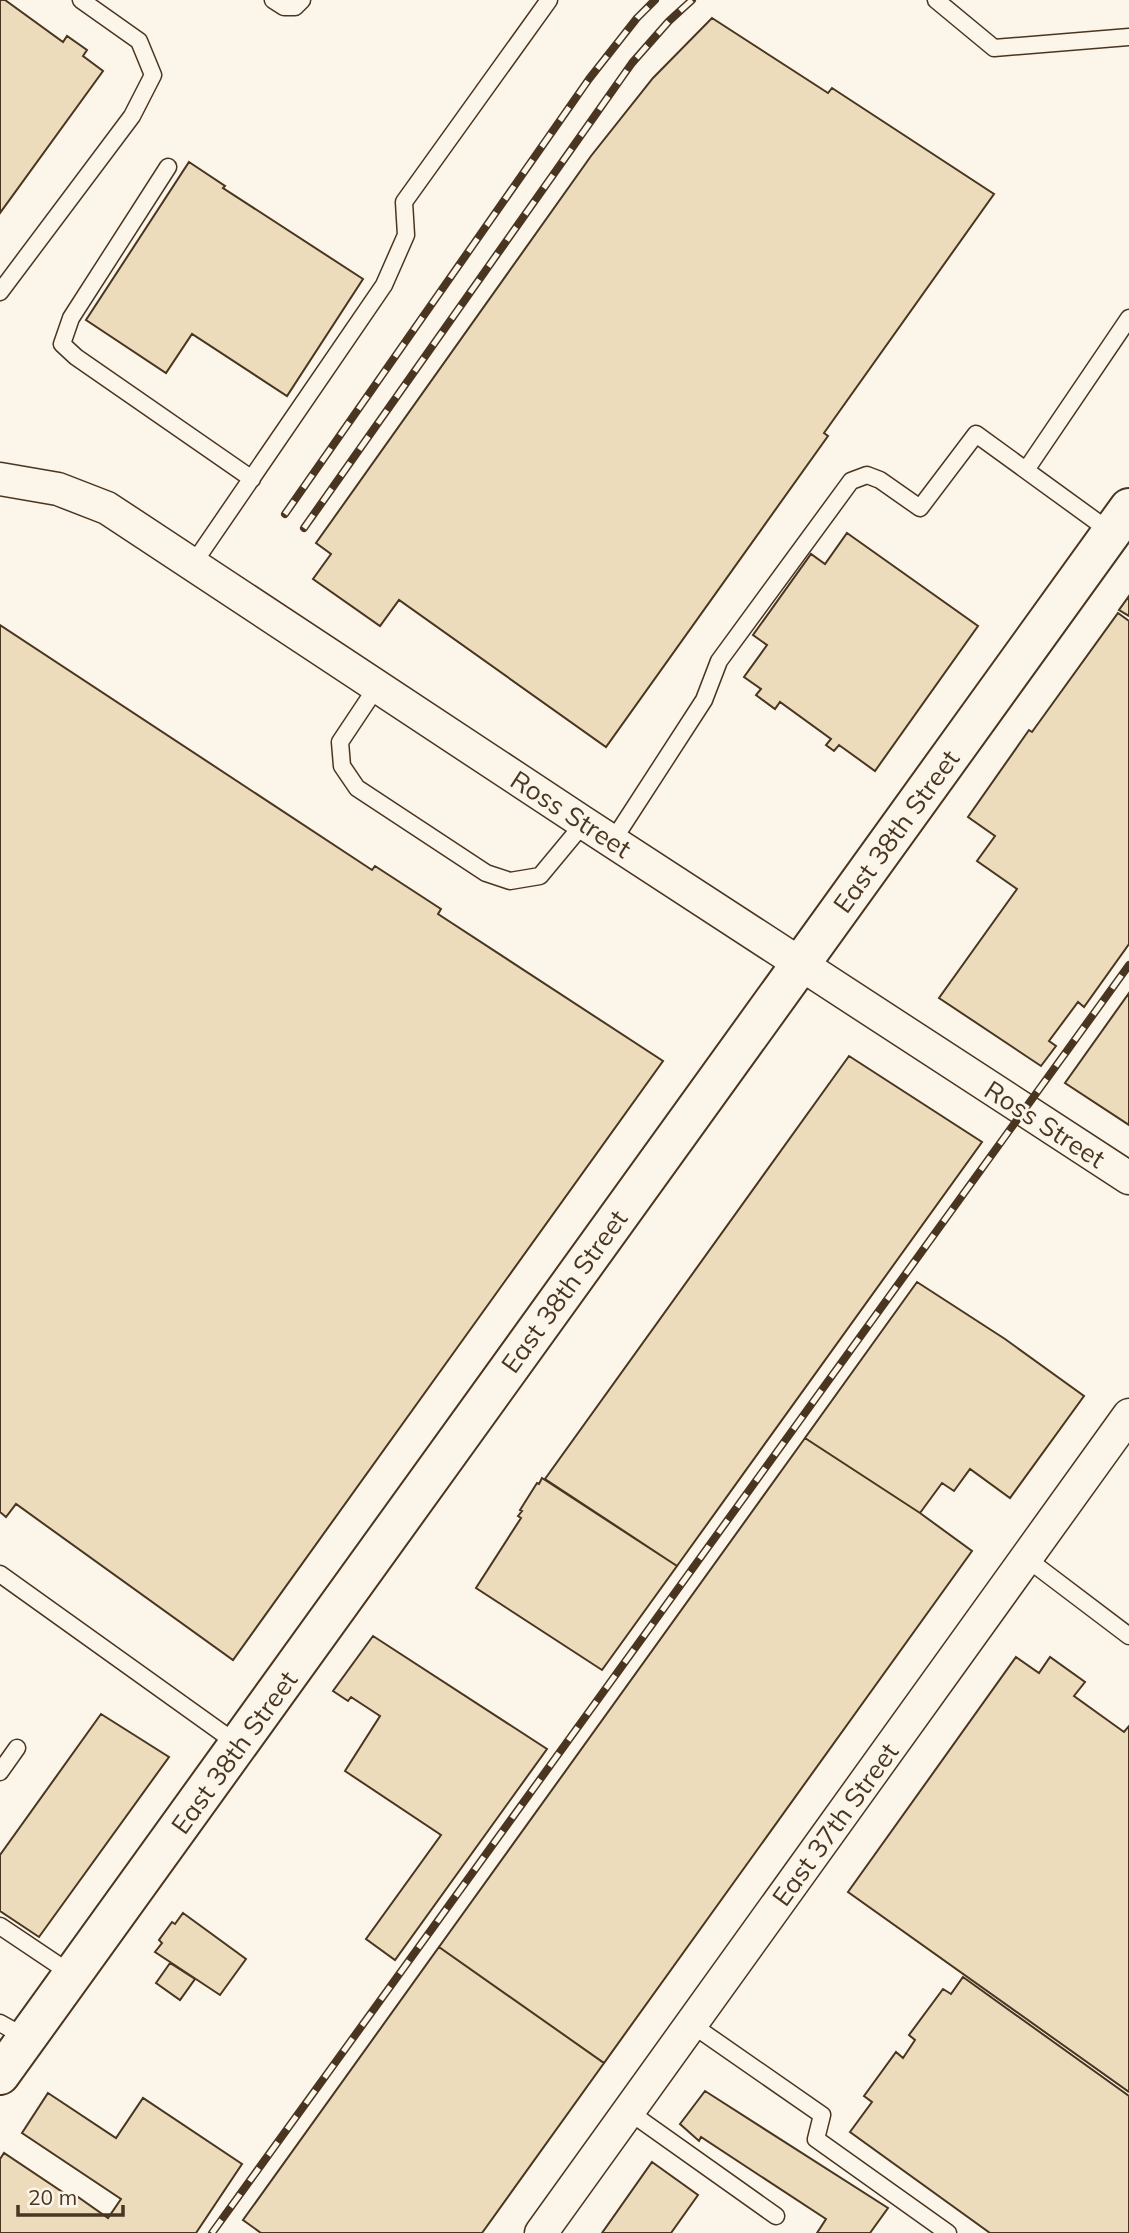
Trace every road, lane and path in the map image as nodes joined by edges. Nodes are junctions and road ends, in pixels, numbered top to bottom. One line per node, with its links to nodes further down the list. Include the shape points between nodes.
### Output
1 (81, 0): 8 (lane, via 139,41 153,75 132,116)
2 (273, 0): 3 (lane, via 295,7)
3 (302, 0)
4 (549, 0): 11 (lane, via 404,202 406,235 384,285)
5 (936, 0): 6 (lane, via 994,48)
6 (1129, 37)
7 (167, 167): 11 (lane, via 71,318 62,344)
8 (0, 292)
9 (1129, 318): 10 (lane)
10 (1026, 470): 13 (lane); 17 (lane, via 976,434 920,508 880,480 867,475 851,481 719,661 704,700)
11 (252, 478): 14 (lane)
12 (0, 480): 14 (street, Ross Street, via 58,489 92,501)
13 (1120, 520): 18 (street, East 38th Street)
14 (193, 564): 15 (street, Ross Street)
15 (378, 685): 16 (street, Ross Street); 16 (lane, via 340,741 342,766 357,788 486,873 510,881 541,876)
16 (584, 823): 17 (street, Ross Street)
17 (612, 842): 18 (street, Ross Street)
18 (800, 964): 19 (street, Ross Street); 24 (street, East 38th Street)
19 (1129, 1178)
20 (1129, 1415): 21 (street, East 37th Street)
21 (1026, 1558): 23 (lane); 29 (street, East 37th Street)
22 (0, 1574): 24 (lane)
23 (1129, 1636)
24 (239, 1745): 28 (street, East 38th Street)
25 (17, 1748): 26 (lane)
26 (0, 1772)
27 (0, 1926): 28 (lane)
28 (73, 1975): 30 (street, East 38th Street)
29 (691, 2024): 32 (street, East 37th Street); 35 (lane, via 822,2115 816,2139)
30 (13, 2031): 31 (street, East 38th Street)
31 (0, 2075)
32 (628, 2111): 33 (lane); 34 (street, East 37th Street)
33 (776, 2216)
34 (541, 2233)
35 (948, 2233)

